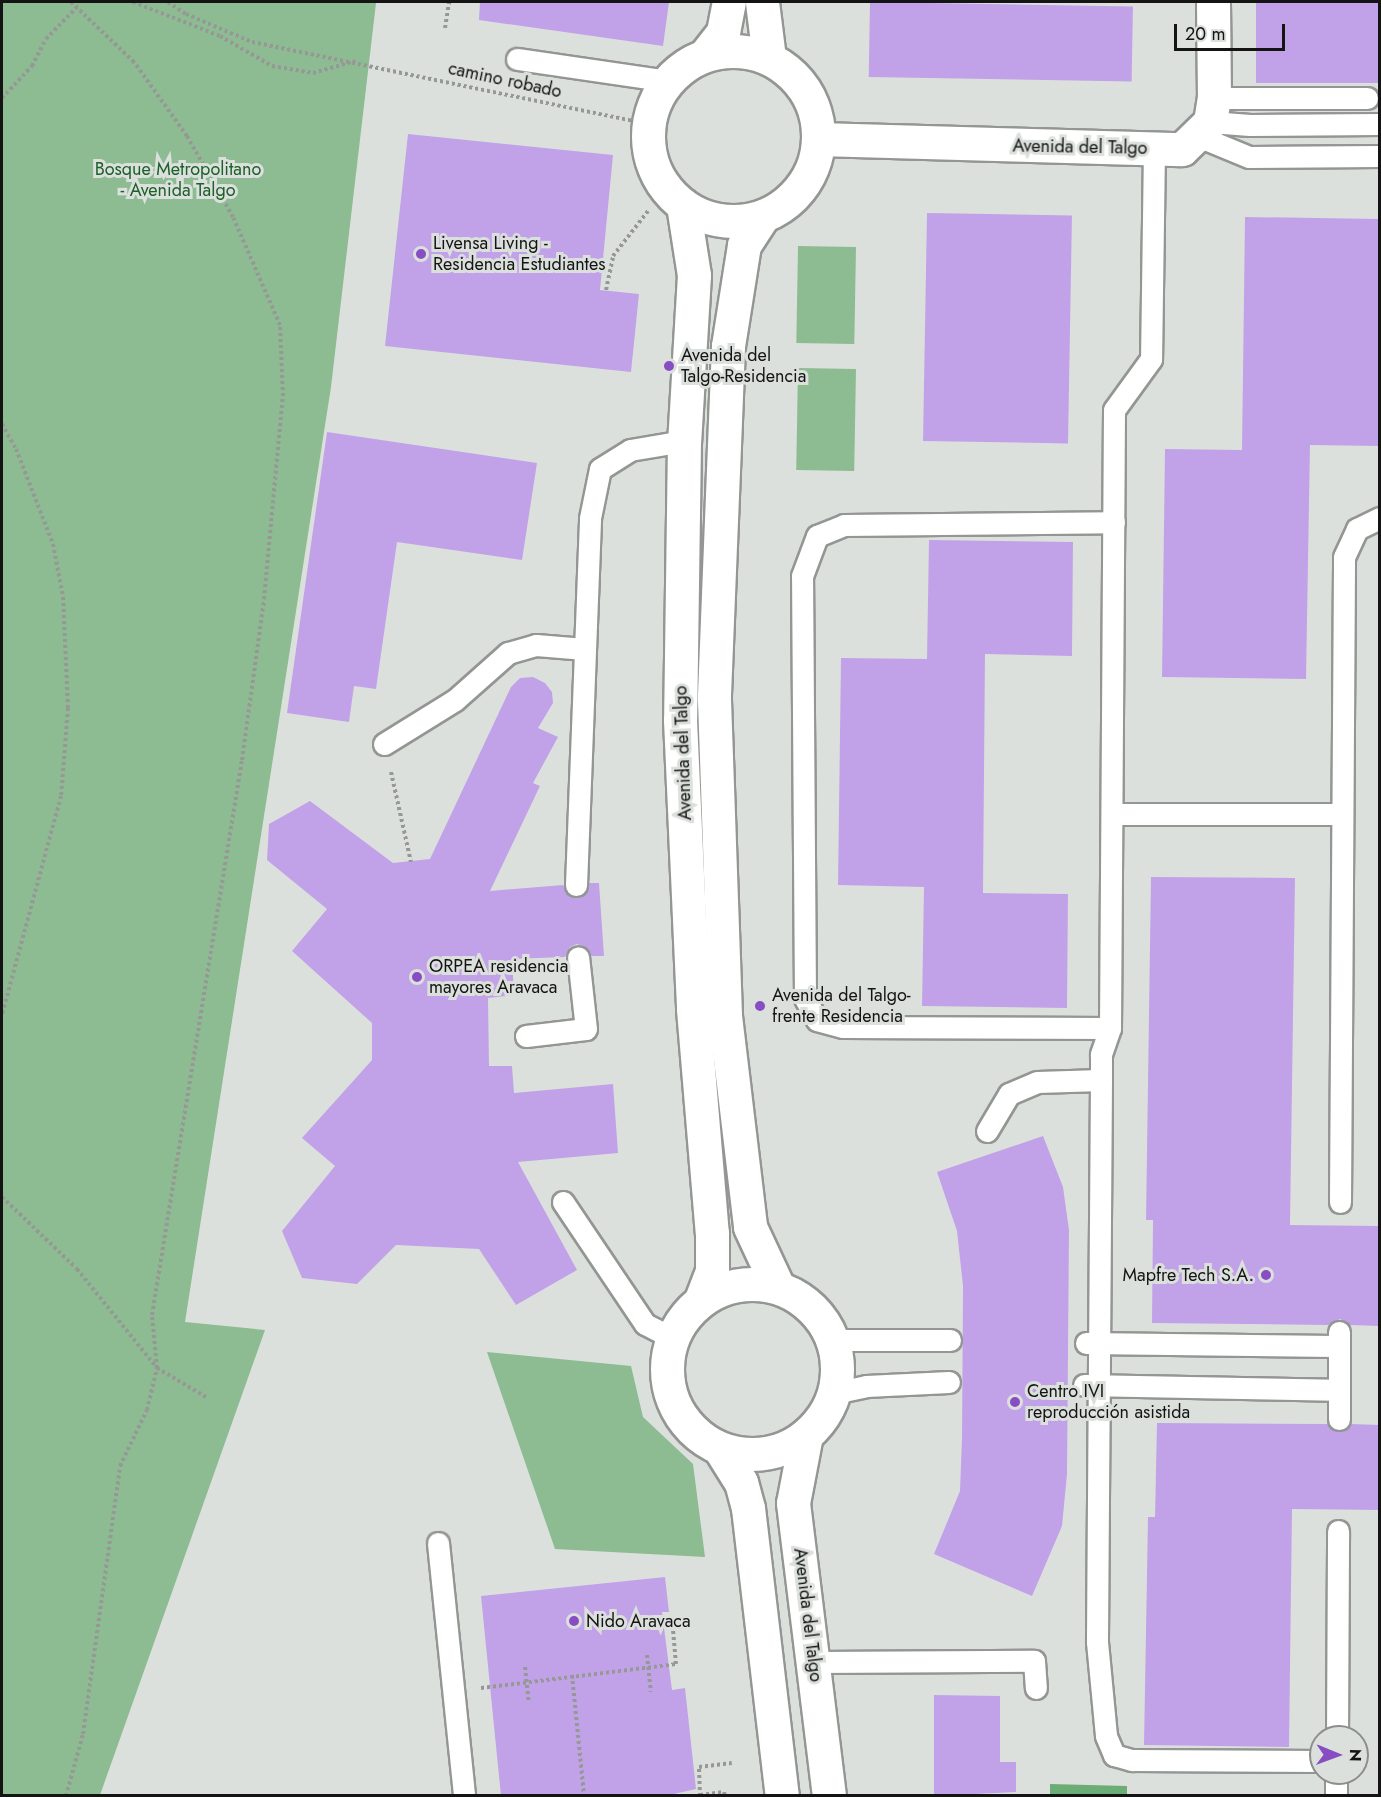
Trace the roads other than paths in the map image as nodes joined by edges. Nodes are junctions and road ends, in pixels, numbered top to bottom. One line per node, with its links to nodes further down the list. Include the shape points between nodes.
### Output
1 (729, 2): 4 (street, via 723,32)
2 (762, 2): 5 (street)
3 (1214, 2): 9 (street)
4 (706, 54): 5 (street, via 727,50); 7 (street, via 684,65)
5 (769, 58): 11 (street, via 790,71 806,90 816,114)
6 (517, 59): 7 (lane)
7 (667, 81): 14 (street, via 655,102 648,148 666,189)
8 (1367, 98): 9 (lane)
9 (1207, 118): 10 (lane, via 1250,125); 12 (street, Avenida del Talgo, via 1182,149); 13 (lane, via 1249,156)
10 (1380, 124)
11 (818, 139): 12 (street, Avenida del Talgo); 15 (street, via 814,164 803,186 785,204)
12 (1154, 148): 18 (lane, via 1151,358 1114,410)
13 (1380, 156)
14 (682, 205): 15 (street, via 717,219 735,221); 16 (street, Avenida del Talgo, via 694,275)
15 (763, 216): 31 (street, Avenida del Talgo, via 744,245 728,346 714,700 725,1016 750,1227)
16 (684, 441): 19 (lane, via 630,450 600,469 590,518); 32 (street, Avenida del Talgo, via 680,720 693,1009 712,1233 712,1271)
17 (1380, 518): 22 (lane, via 1357,529 1344,557)
18 (1114, 522): 21 (lane); 25 (lane, via 844,525 817,536 802,576 805,998 817,1020 843,1027)
19 (585, 649): 20 (lane, via 536,645 508,653 455,700); 23 (lane)
20 (384, 744)
21 (1112, 814): 22 (lane); 25 (lane)
22 (1342, 814): 30 (lane)
23 (576, 885)
24 (578, 957): 26 (lane, via 586,1029)
25 (1110, 1028): 27 (lane, via 1101,1054)
26 (526, 1036)
27 (1101, 1080): 28 (lane, via 1037,1082 1009,1094); 36 (lane)
28 (987, 1131)
29 (563, 1202): 33 (lane, via 645,1324)
30 (1340, 1202)
31 (778, 1287): 32 (street, via 752,1283 725,1287); 34 (street, via 802,1299 821,1317)
32 (701, 1299): 33 (street)
33 (672, 1338): 43 (street, via 667,1364 669,1390 679,1415 697,1434)
34 (833, 1340): 35 (lane); 40 (street, via 838,1366)
35 (950, 1340)
36 (1093, 1343): 38 (lane); 39 (lane, via 1339,1339)
37 (949, 1382): 40 (lane, via 866,1386)
38 (1092, 1385): 39 (lane); 49 (lane, via 1097,1642 1106,1736 1114,1755 1132,1760)
39 (1339, 1390): 41 (lane)
40 (834, 1393): 42 (street, via 824,1416)
41 (1339, 1419)
42 (806, 1435): 43 (street, via 787,1448 765,1454); 46 (street, Avenida del Talgo, via 793,1503)
43 (720, 1449): 51 (street, via 741,1482 748,1508)
44 (1338, 1532): 48 (lane)
45 (438, 1543): 50 (lane)
46 (815, 1662): 47 (lane, via 1034,1661); 52 (street, Avenida del Talgo)
47 (1036, 1688)
48 (1337, 1725)
49 (1309, 1761)
50 (464, 1796)
51 (782, 1796)
52 (829, 1796)

